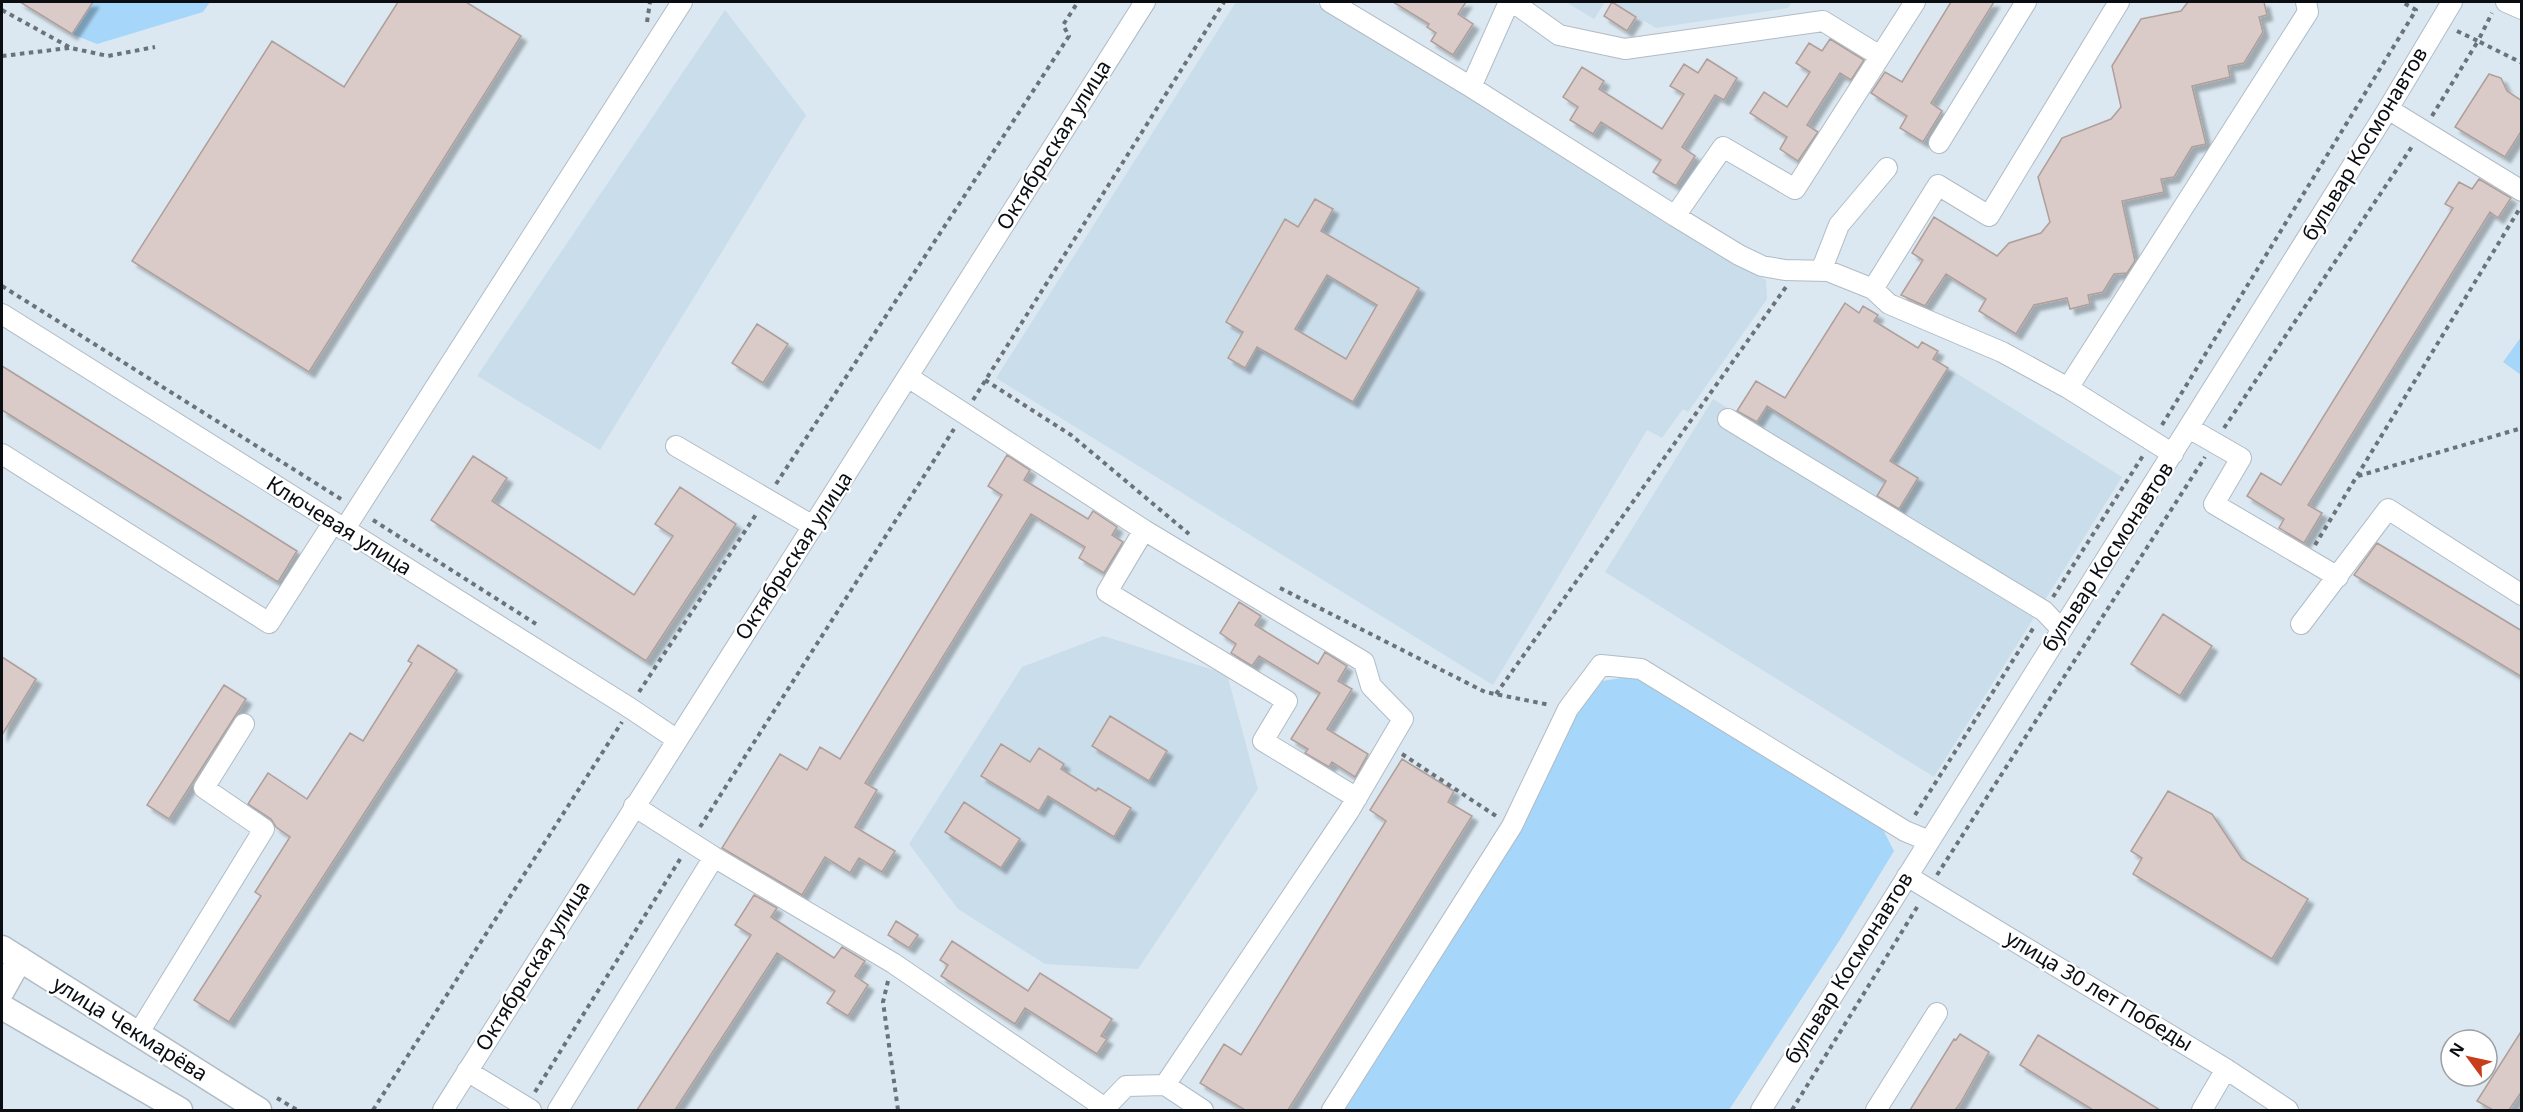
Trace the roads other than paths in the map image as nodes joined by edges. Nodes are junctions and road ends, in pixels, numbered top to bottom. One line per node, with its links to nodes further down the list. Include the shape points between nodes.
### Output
1 (682, 2): 29 (street, via 357,509)
2 (1144, 2): 22 (street, Октябрьская улица)
3 (1330, 2): 13 (street)
4 (1511, 2): 12 (street, via 1559,35 1625,49 1823,21); 13 (street)
5 (1915, 2): 12 (street)
6 (2026, 2): 15 (street)
7 (2119, 2): 20 (street, via 1989,216 1938,184)
8 (2306, 2): 23 (street, via 2308,12)
9 (2452, 2): 14 (street, бульвар Космонавтов)
10 (2506, 2): 11 (street)
11 (2522, 9)
12 (1880, 56): 18 (street, via 1795,189 1723,147)
13 (1472, 87): 18 (street)
14 (2388, 109): 17 (street); 25 (street, бульвар Космонавтов)
15 (1939, 143)
16 (1887, 168): 19 (street, via 1839,225)
17 (2522, 191)
18 (1675, 216): 19 (street, via 1762,266)
19 (1821, 271): 20 (street)
20 (1873, 289): 23 (street, via 1889,304 2002,352)
21 (2, 314): 29 (street, Ключевая улица)
22 (908, 377): 30 (street, Октябрьская улица); 31 (street)
23 (2068, 388): 28 (street)
24 (1728, 419): 35 (street, via 2044,611)
25 (2189, 428): 28 (street, бульвар Космонавтов); 32 (street, via 2241,458 2214,504)
26 (676, 446): 30 (street)
27 (2, 454): 29 (street, via 269,623)
28 (2173, 454): 35 (street, бульвар Космонавтов)
29 (338, 526): 37 (street, Ключевая улица, via 635,699)
30 (813, 526): 37 (street, Октябрьская улица)
31 (1144, 530): 38 (street, via 1364,662 1371,686 1403,719); 38 (street, via 1107,592 1287,701 1263,741)
32 (2338, 577): 33 (street, via 2388,509); 34 (street)
33 (2522, 595)
34 (2301, 624)
35 (2061, 629): 40 (street, бульвар Космонавтов)
36 (244, 724): 47 (street, via 204,788 264,829)
37 (676, 739): 39 (street, Октябрьская улица)
38 (1356, 798): 50 (street)
39 (634, 806): 41 (street); 49 (street, Октябрьская улица)
40 (1929, 841): 42 (street, бульвар Космонавтов); 58 (street, via 1905,831 1641,669 1601,665 1568,709 1512,826)
41 (714, 857): 52 (street, via 893,963); 56 (street)
42 (1907, 876): 48 (street, улица 30 лет Победы); 59 (street, бульвар Космонавтов)
43 (11, 953): 44 (main road); 47 (main road, улица Чекмарёва)
44 (2, 991)
45 (2, 1007): 53 (main road, улица Чекмарёва)
46 (1937, 1013): 60 (street)
47 (138, 1034): 54 (main road, улица Чекмарёва)
48 (2226, 1069): 61 (street); 62 (street, улица 30 лет Победы)
49 (466, 1071): 51 (street); 55 (street, Октябрьская улица)
50 (1165, 1085): 52 (street, via 1126,1086); 57 (street)
51 (528, 1109)
52 (1104, 1109)
53 (180, 1110)
54 (259, 1110)
55 (443, 1110)
56 (558, 1110)
57 (1203, 1110)
58 (1332, 1110)
59 (1761, 1110)
60 (1876, 1110)
61 (2202, 1110)
62 (2288, 1110)

